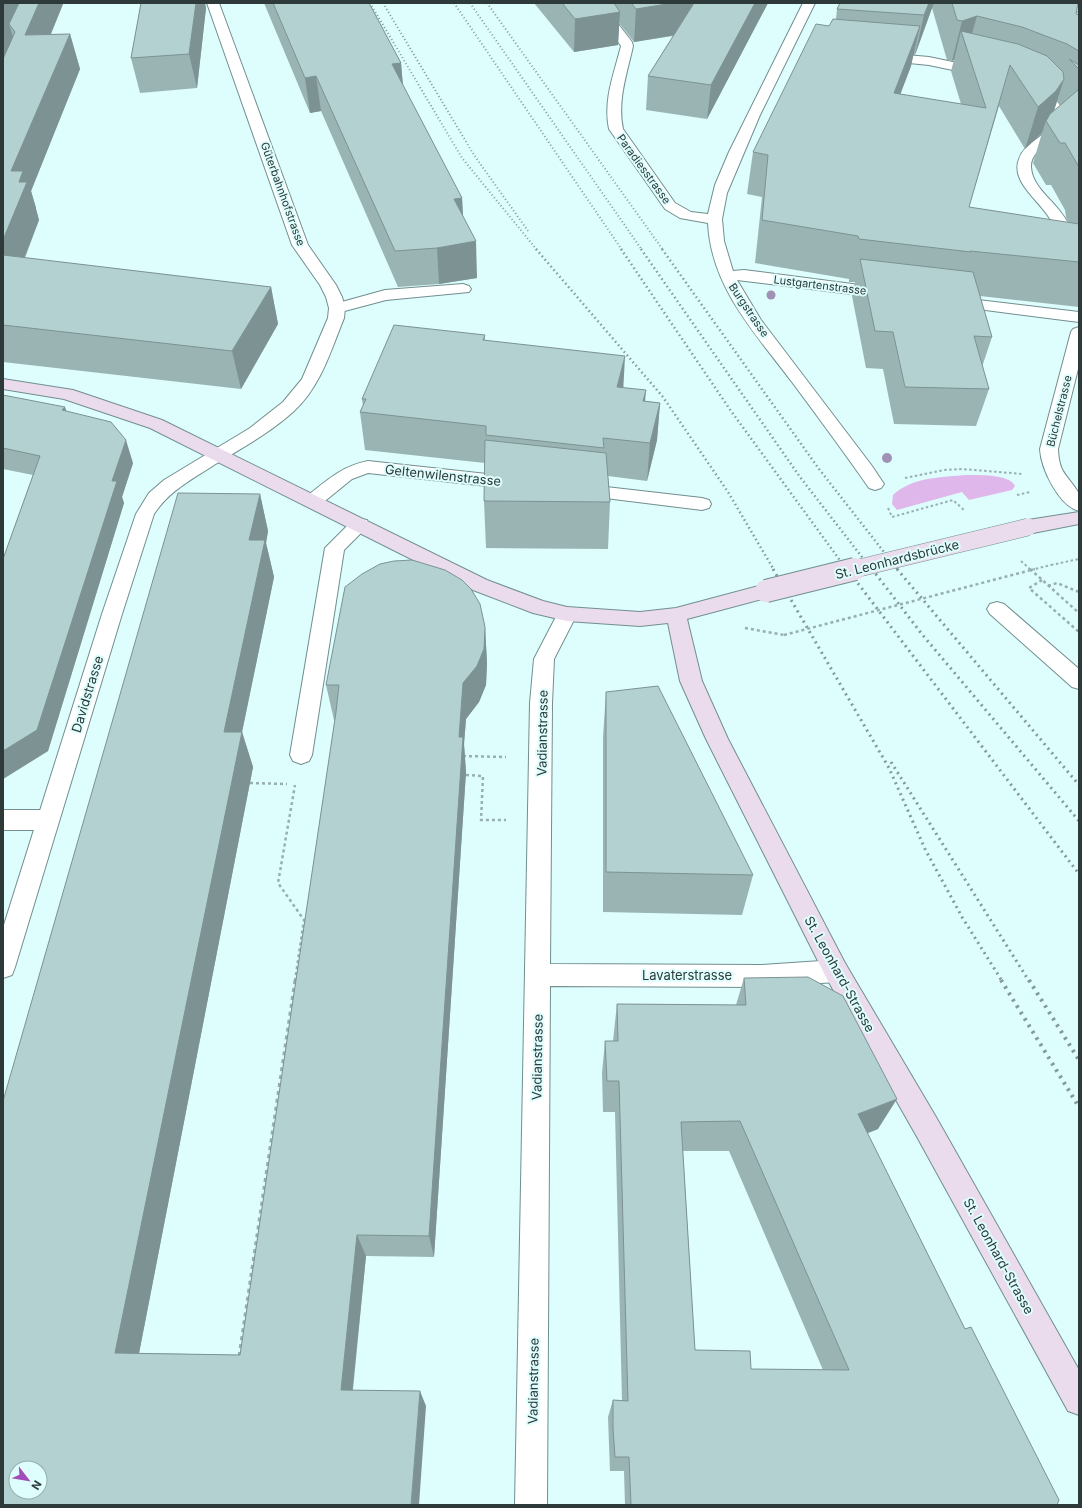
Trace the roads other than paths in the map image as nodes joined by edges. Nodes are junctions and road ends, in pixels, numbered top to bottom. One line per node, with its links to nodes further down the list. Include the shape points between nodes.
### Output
1 (214, 3): 16 (street, Güterbahnhofstrasse, via 300,246 328,285)
2 (596, 3): 9 (street, Paradiesstrasse, via 627,46 612,108 616,130 670,206 691,217)
3 (809, 3): 9 (street, Burgstrasse, via 792,51 744,133 727,172 716,206)
4 (1064, 3): 5 (main road)
5 (1079, 8)
6 (869, 56): 7 (street, via 929,61)
7 (996, 72)
8 (1059, 93): 10 (street, via 1026,82 1054,105 1059,120 1052,134 1029,152 1024,171 1032,187 1058,218)
9 (715, 219): 11 (street, Burgstrasse, via 717,242)
10 (1079, 270)
11 (727, 276): 13 (street, Lustgartenstrasse, via 744,275); 21 (street, Burgstrasse, via 745,308)
12 (463, 289): 16 (street, via 385,295)
13 (900, 295)
14 (938, 300): 15 (street)
15 (1079, 317)
16 (335, 319): 19 (street, via 310,380 289,406 256,432)
17 (1079, 332): 25 (street, Büchelstrasse, via 1048,449 1048,459 1054,474)
18 (3, 384): 19 (main road, via 67,394 105,406 156,424)
19 (219, 454): 23 (main road); 34 (street, Davidstrasse, via 170,484 156,497 145,514)
20 (529, 484): 23 (street, Geltenwilenstrasse, via 368,467 349,473)
21 (875, 484)
22 (561, 488): 24 (street)
23 (313, 501): 27 (main road)
24 (702, 504)
25 (1079, 505)
26 (1079, 518): 30 (main road, St. Leonhardsbrücke, bridge, via 1028,527)
27 (360, 525): 29 (main road, via 480,585 540,608); 32 (street, via 335,548)
28 (997, 609): 31 (street)
29 (567, 614): 30 (main road, via 640,619); 37 (street, Vadianstrasse, via 544,659 541,703)
30 (676, 615): 36 (main road, St. Leonhard-Strasse, via 690,681)
31 (1079, 681)
32 (301, 754)
33 (3, 820): 34 (street)
34 (48, 820): 35 (street, Davidstrasse)
35 (3, 967)
36 (836, 971): 37 (street, Lavaterstrasse, via 762,976); 38 (main road, St. Leonhard-Strasse)
37 (538, 975): 39 (street, Vadianstrasse)
38 (1079, 1400)
39 (531, 1505)

